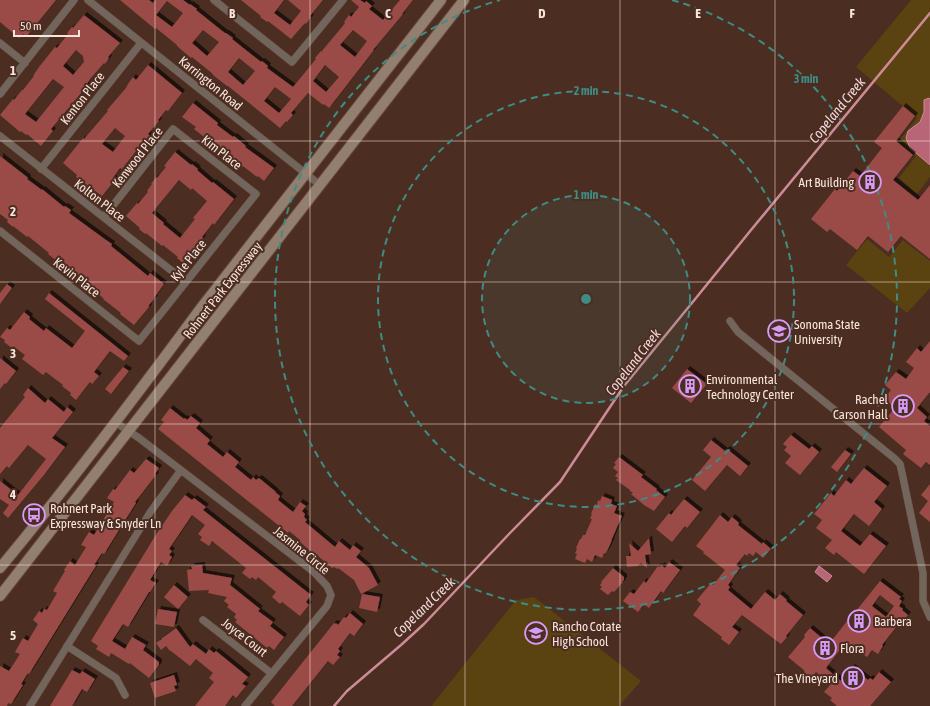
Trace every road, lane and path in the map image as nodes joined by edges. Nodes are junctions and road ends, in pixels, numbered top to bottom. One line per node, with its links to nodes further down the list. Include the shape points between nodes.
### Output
1 (74, 0): 9 (street)
2 (88, 0): 8 (street, Karrington Road)
3 (214, 0): 4 (street, via 292,62)
4 (343, 0)
5 (441, 0): 14 (main road, Rohnert Park Expressway)
6 (464, 0): 15 (main road, Rohnert Park Expressway)
7 (0, 43): 9 (street)
8 (141, 43): 13 (street, Kenton Place); 14 (street, Karrington Road)
9 (25, 63): 10 (street)
10 (0, 94)
11 (174, 129): 16 (street, Kim Place); 17 (street, Kenwood Place)
12 (0, 136): 13 (street, Kolton Place)
13 (41, 169): 17 (street, Kolton Place)
14 (305, 174): 15 (street, Karrington Road); 24 (main road, Rohnert Park Expressway, via 56,499)
15 (320, 185): 22 (main road, Rohnert Park Expressway)
16 (256, 194): 19 (street, Kyle Place)
17 (104, 218): 19 (street, Kolton Place)
18 (0, 231): 21 (street, Kevin Place)
19 (186, 282): 21 (street, Kyle Place)
20 (730, 321): 25 (street, via 738,332 900,464)
21 (139, 341)
22 (125, 428): 23 (street, Jasmine Circle); 26 (main road, Rohnert Park Expressway)
23 (180, 470): 29 (street, via 151,511); 30 (street, Jasmine Circle, via 314,572 327,586 331,595 327,606)
24 (0, 568)
25 (926, 573): 27 (street, via 923,601)
26 (0, 596)
27 (930, 617)
28 (204, 620): 30 (street, Joyce Court)
29 (67, 646): 31 (street, via 116,678); 32 (street)
30 (271, 673): 33 (street, Jasmine Circle)
31 (125, 695)
32 (30, 706)
33 (246, 706)

